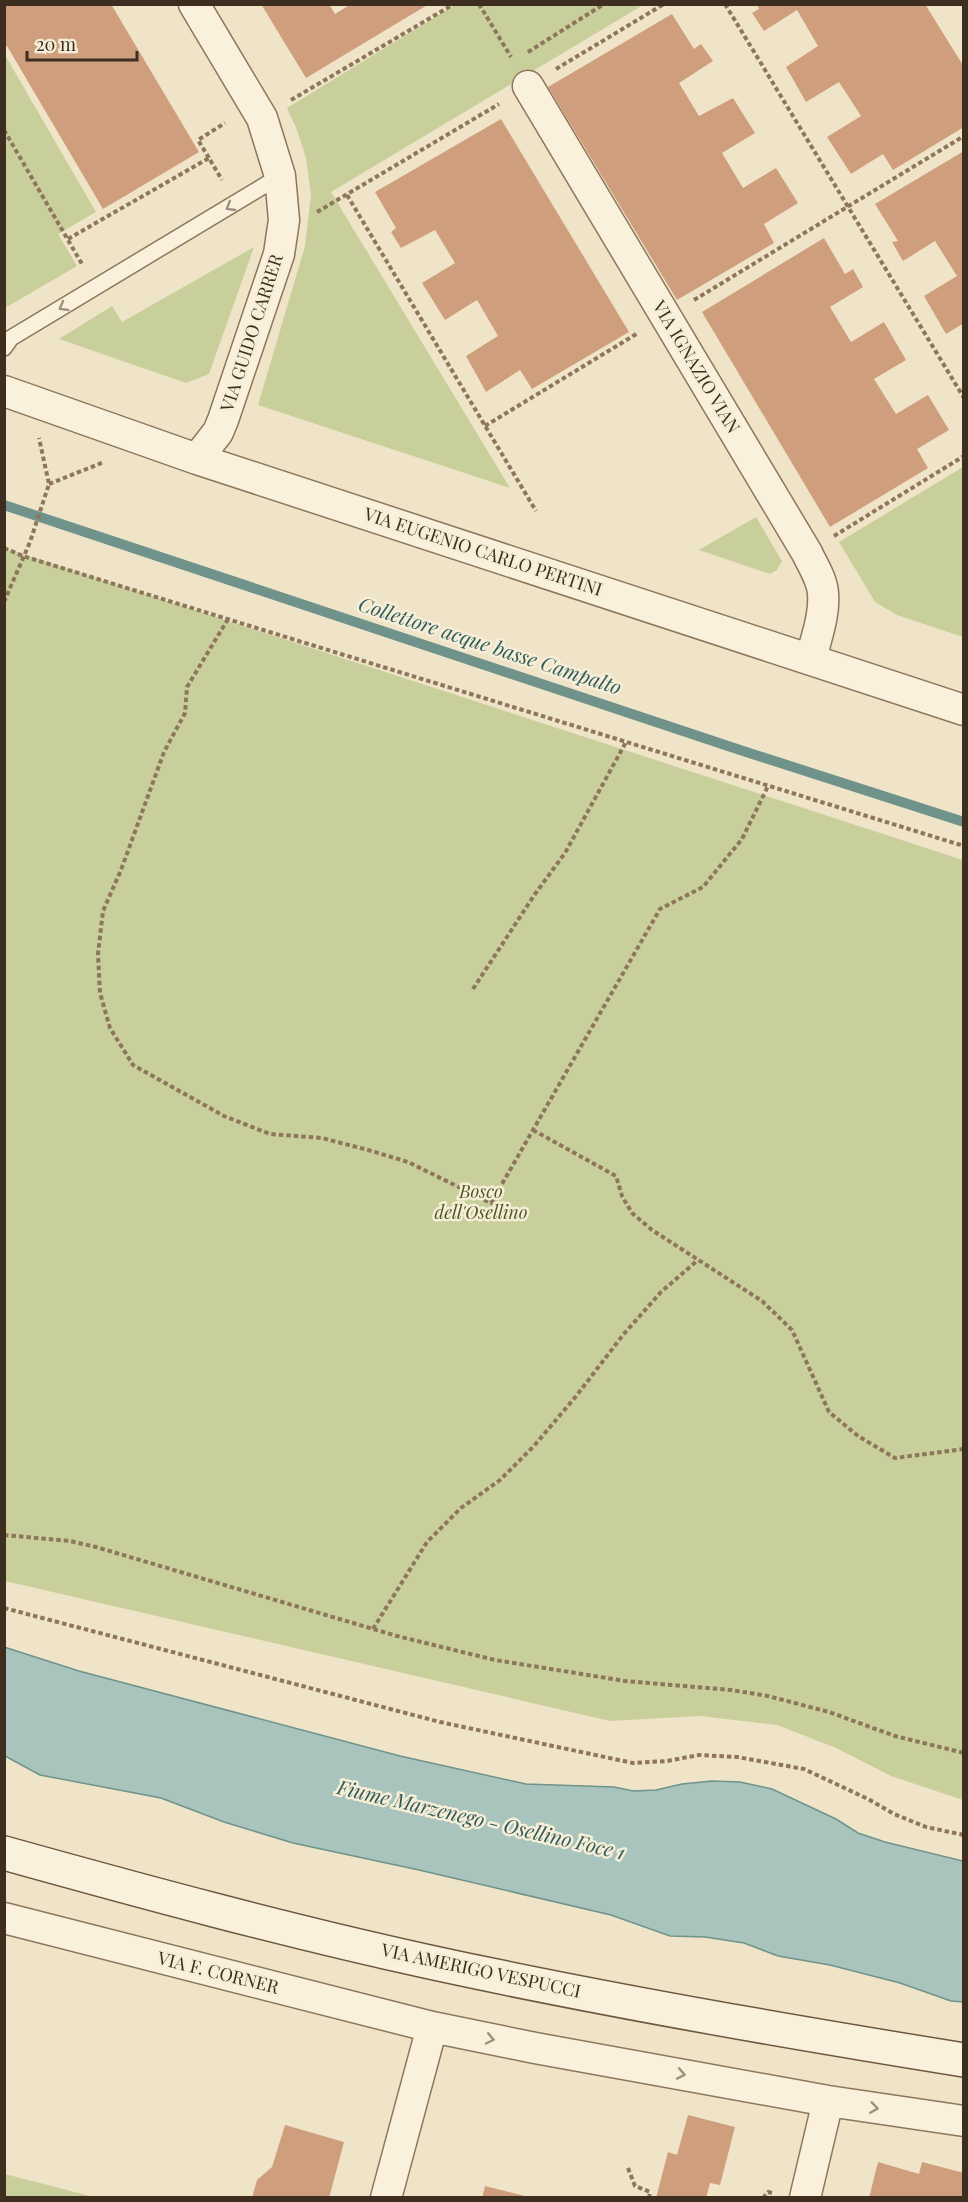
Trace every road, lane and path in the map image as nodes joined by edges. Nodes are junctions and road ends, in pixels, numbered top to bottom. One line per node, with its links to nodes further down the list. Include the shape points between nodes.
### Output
1 (194, 4): 13 (street, VIA GUIDO CARRER, via 262,118)
2 (454, 4): 8 (path)
3 (479, 4): 7 (path)
4 (604, 4): 7 (path)
5 (664, 4): 7 (path)
6 (725, 4): 16 (path)
7 (521, 74): 15 (path); 20 (street, VIA IGNAZIO VIAN)
8 (290, 101)
9 (229, 121): 12 (path, via 198,140)
10 (4, 130): 18 (path)
11 (963, 136): 16 (path)
12 (209, 158): 14 (path, via 223,180); 18 (path)
13 (280, 176): 17 (street, VIA GUIDO CARRER); 19 (lane, one-way to 19)
14 (228, 178)
15 (347, 195): 17 (path); 24 (path)
16 (847, 206): 20 (path); 23 (path)
17 (282, 234): 28 (street, VIA GUIDO CARRER, via 279,254 223,420)
18 (68, 239): 19 (path)
19 (96, 288): 21 (lane, one-way to 21, via 11,338)
20 (666, 317): 24 (path); 36 (street, VIA IGNAZIO VIAN, via 819,577 823,613)
21 (4, 348)
22 (4, 391): 28 (street, VIA EUGENIO CARLO PERTINI)
23 (963, 398)
24 (485, 426): 30 (path)
25 (37, 428): 29 (path)
26 (963, 456): 31 (path)
27 (111, 459): 29 (path)
28 (197, 459): 36 (street, VIA EUGENIO CARLO PERTINI)
29 (49, 484): 33 (path)
30 (536, 511)
31 (829, 539)
32 (4, 548): 33 (path)
33 (23, 556): 34 (path); 35 (path)
34 (4, 602)
35 (228, 619): 38 (path); 42 (path, via 187,687 185,713 164,752 103,911 98,954 100,993 110,1028 133,1065 224,1116 270,1134 322,1138 408,1162 492,1203)
36 (811, 659): 37 (street, VIA EUGENIO CARLO PERTINI)
37 (963, 710)
38 (626, 741): 39 (path); 41 (path, via 565,853)
39 (768, 786): 40 (path); 42 (path, via 742,839 703,887 660,909)
40 (963, 846)
41 (473, 989)
42 (533, 1130): 43 (path, via 616,1176 632,1214)
43 (698, 1260): 44 (path, via 762,1301 792,1330 829,1412 858,1436 895,1458); 47 (path, via 661,1292 623,1335 534,1446 427,1542)
44 (963, 1449)
45 (4, 1536): 47 (path, via 96,1547)
46 (4, 1608): 49 (path, via 440,1722 633,1763 699,1755 737,1756 804,1769 894,1814 926,1827)
47 (373, 1629): 48 (path, via 495,1660 575,1674 768,1696)
48 (963, 1753)
49 (963, 1835)
50 (4, 1853): 53 (main road, VIA AMERIGO VESPUCCI, via 276,1926 436,1963 719,2019)
51 (4, 1918): 52 (street, VIA F. CORNER)
52 (432, 2027): 54 (street, VIA F. CORNER, one-way to 54); 57 (street)
53 (963, 2060)
54 (828, 2101): 55 (street, VIA F. CORNER, one-way to 55); 59 (street)
55 (963, 2121)
56 (628, 2168): 58 (path, via 635,2186 650,2192)
57 (386, 2198)
58 (649, 2198)
59 (805, 2198)

